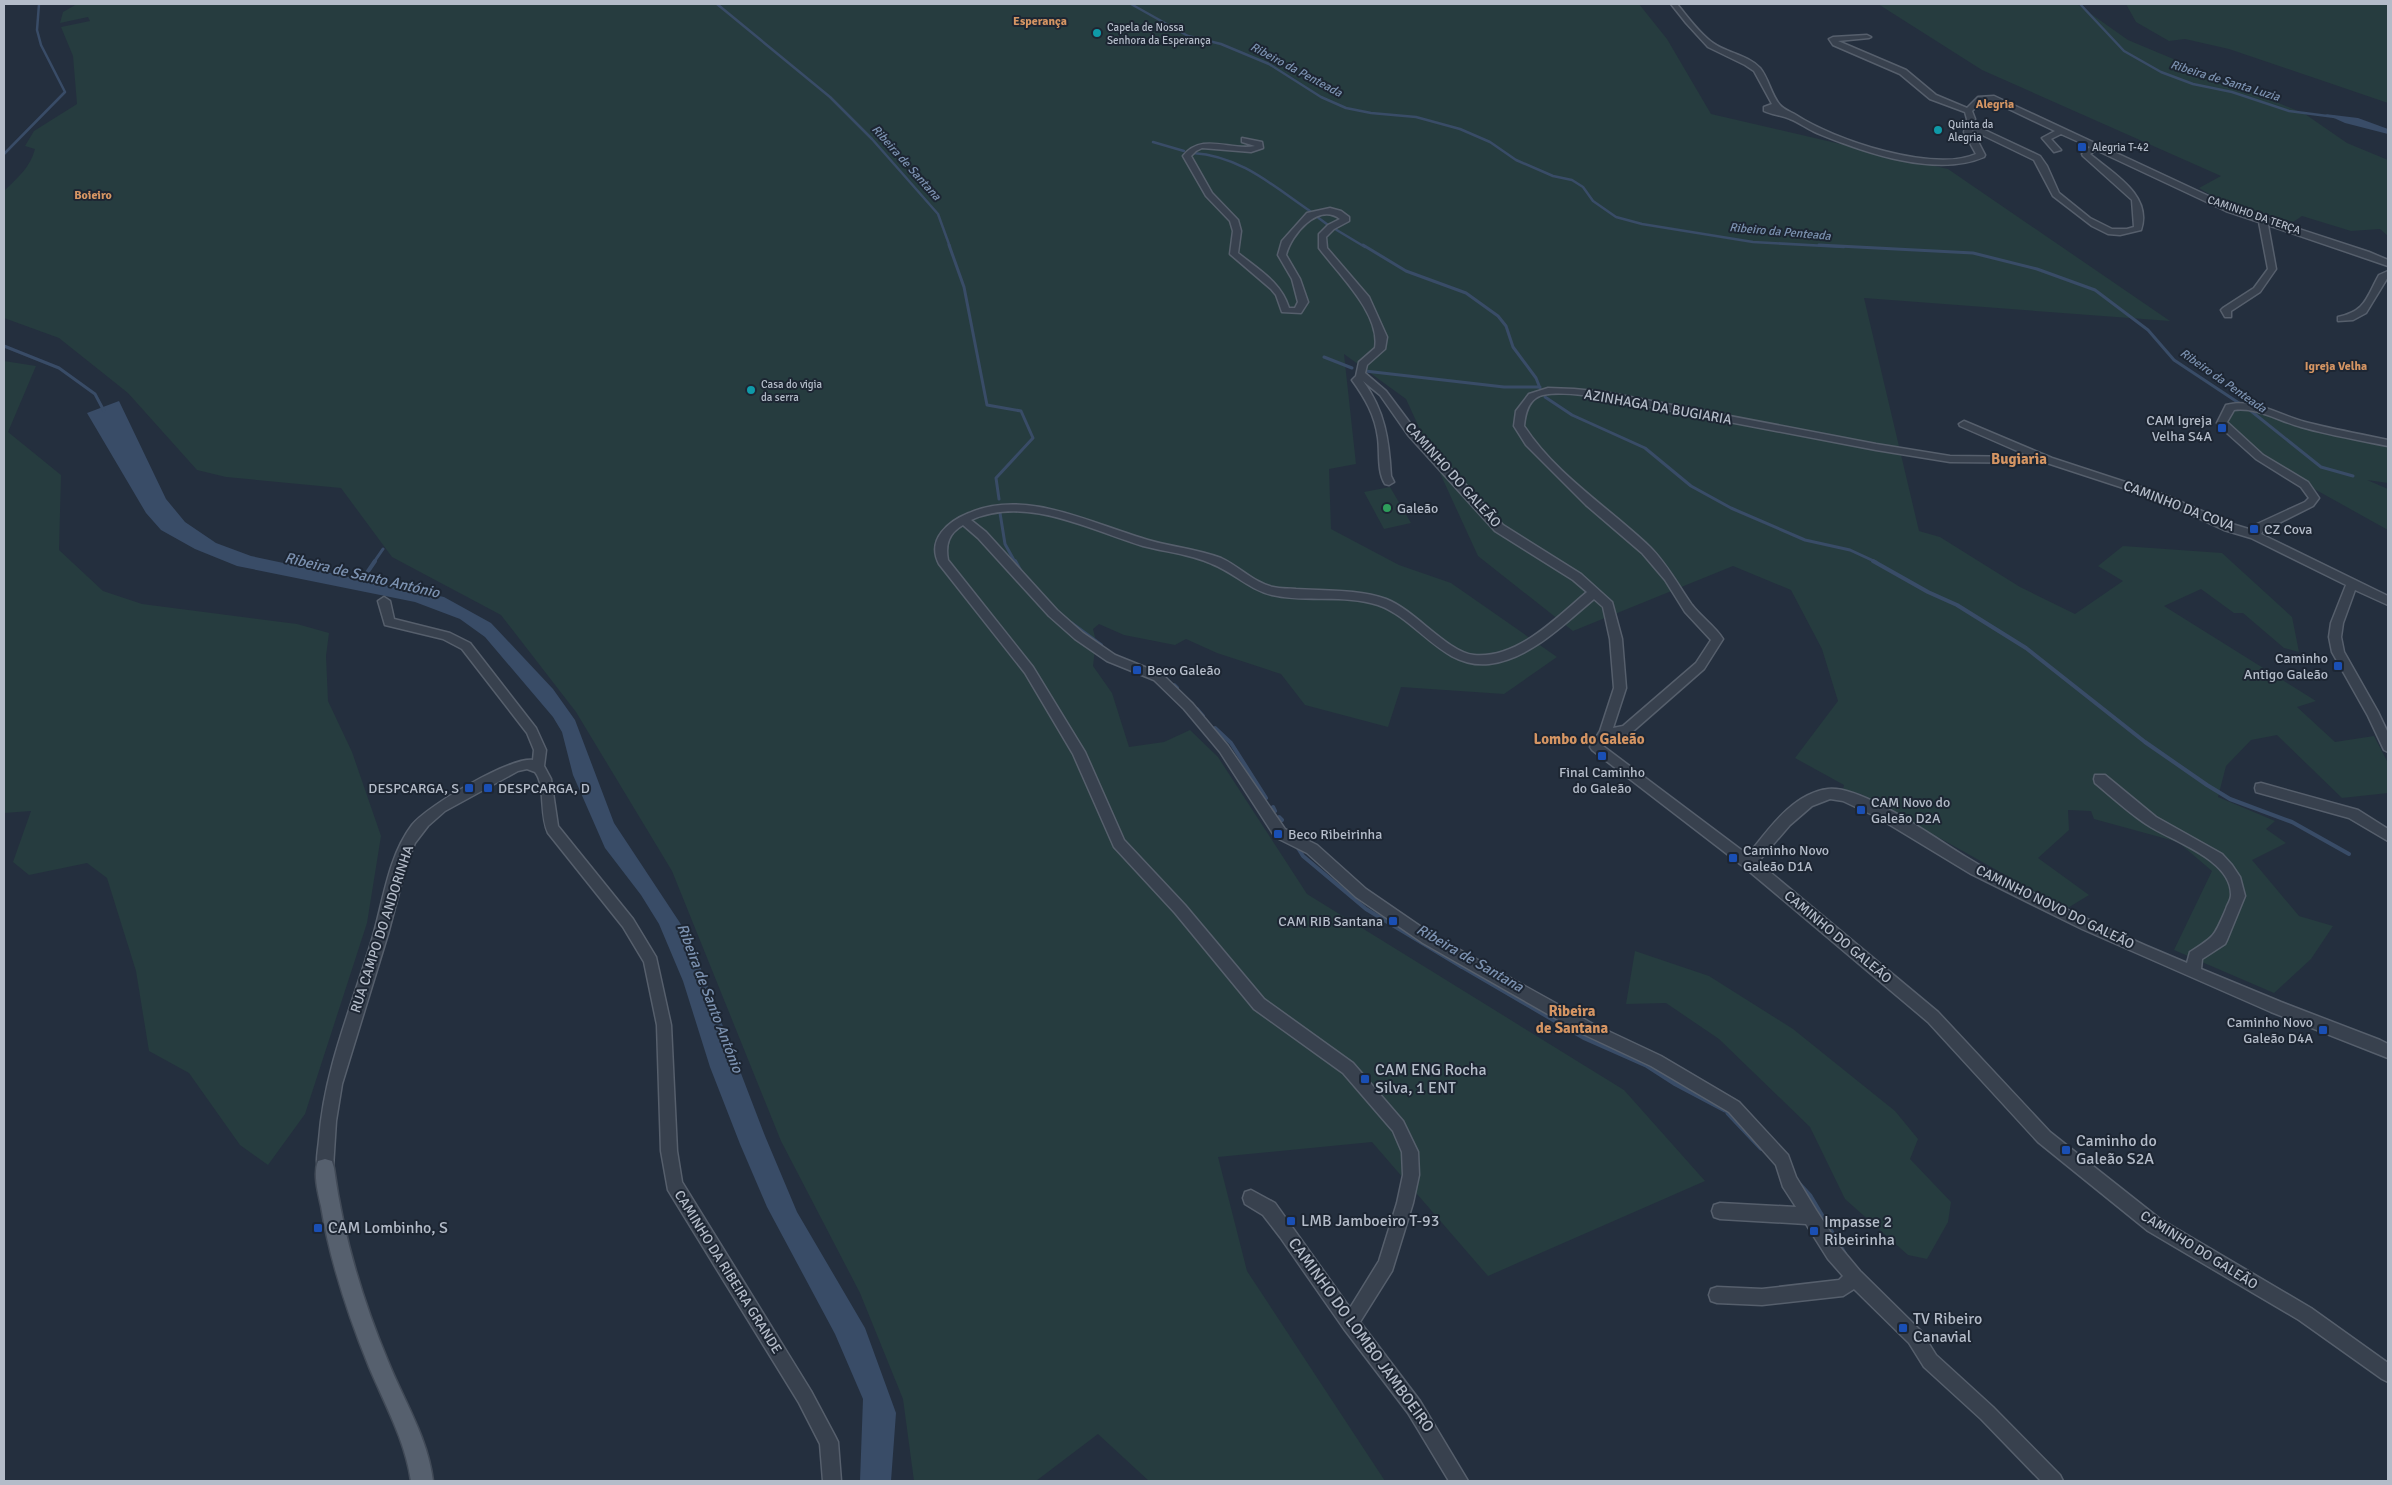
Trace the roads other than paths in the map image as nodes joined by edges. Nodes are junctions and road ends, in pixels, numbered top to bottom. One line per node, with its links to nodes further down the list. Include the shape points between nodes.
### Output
1 (1674, 4): 4 (street, via 1711,45 1757,70 1777,107 1812,129 1899,156 1951,163 1973,161 1981,155 1968,132)
2 (1867, 37): 3 (street, via 1833,39 1903,72 1933,97)
3 (1968, 111): 4 (street); 5 (street, CAMINHO DA TERÇA, via 1981,99 1991,98)
4 (1970, 126): 7 (street, via 2037,158 2043,164 2055,194 2091,222 2109,231 2132,231 2138,228 2136,199 2086,154)
5 (2061, 132): 7 (street, CAMINHO DA TERÇA); 8 (street, via 2046,138)
6 (1245, 140): 14 (street, via 1259,144 1259,148 1197,147 1189,152 1188,160 1209,194 1234,220 1237,232 1234,254 1274,287 1285,310 1298,310 1304,302 1296,279 1282,255 1283,246 1310,215 1330,211 1343,216 1346,220 1322,236 1323,248 1364,297 1382,337 1380,349 1359,368)
7 (2095, 148): 9 (street, CAMINHO DA TERÇA, via 2229,209)
8 (2057, 150)
9 (2263, 220): 10 (street, CAMINHO DA TERÇA); 12 (street, via 2272,269 2257,290 2226,310)
10 (2388, 263)
11 (2388, 274): 13 (street, via 2382,277 2368,307 2357,315)
12 (2228, 315)
13 (2341, 319)
14 (1361, 376): 18 (street, CAMINHO DO GALEÃO, via 1357,380 1375,405 1380,420 1386,476); 22 (street, CAMINHO DO GALEÃO, via 1383,393 1412,433 1499,528)
15 (1964, 424): 17 (street, CAMINHO DA COVA)
16 (2388, 443): 20 (street, via 2293,422 2257,408 2230,407 2222,423 2264,461 2301,482 2314,498 2310,504 2259,528)
17 (2048, 460): 20 (street, CAMINHO DA COVA, via 2161,497); 25 (street, AZINHAGA DA BUGIARIA, via 1950,459 1604,395 1544,392 1532,396 1520,411 1519,426 1530,443 1576,489 1646,550 1669,577 1689,609 1717,639 1700,666 1627,730)
18 (1390, 482)
19 (964, 520): 22 (street, via 1003,507 1044,512 1218,561 1273,591 1338,595 1380,602 1399,609 1454,651 1472,659 1492,660 1510,654 1551,628); 37 (street, via 1079,636 1111,658 1152,673 1188,706 1224,749 1280,833 1312,849 1361,893 1428,939 1588,1029 1656,1061 1734,1107 1782,1160); 40 (street, via 951,526 943,537 940,549 943,561 1029,670 1079,752 1119,844 1180,909 1259,1004 1348,1068 1398,1126 1410,1152 1405,1203 1386,1265)
20 (2255, 536): 21 (street, CAMINHO DA COVA)
21 (2352, 583): 24 (street, CAMINHO DA COVA); 26 (street, via 2337,623 2338,652 2374,715)
22 (1595, 592): 25 (street, CAMINHO DO GALEÃO, via 1608,605 1612,616 1620,675 1620,688)
23 (384, 601): 27 (street, CAMINHO DA RIBEIRA GRANDE, via 389,622 446,636 466,646 532,731 540,750)
24 (2388, 601)
25 (1606, 732): 31 (street, CAMINHO DO GALEÃO, via 1596,747)
26 (2388, 747)
27 (538, 767): 34 (street, RUA CAMPO DO ANDORINHA, via 521,765 507,771 430,815 416,830 395,880 332,1093); 43 (street, CAMINHO DA RIBEIRA GRANDE, via 545,774 548,816 553,829 628,922 651,961 664,1025 669,1151 674,1184 809,1404 829,1442)
28 (2100, 779): 32 (street, via 2152,822 2192,842 2229,871 2238,896 2224,934 2216,944 2195,956)
29 (2261, 788): 30 (street, via 2353,814)
30 (2388, 836)
31 (1749, 864): 32 (street, CAMINHO NOVO DO GALEÃO, via 1780,825 1812,798 1840,794 1862,802 1976,870); 41 (street, CAMINHO DO GALEÃO, via 1933,1017 2044,1137 2147,1220 2305,1314)
32 (2194, 972): 33 (street, CAMINHO NOVO DO GALEÃO)
33 (2388, 1051)
34 (325, 1168): 42 (main road, via 331,1212 354,1294 374,1354 411,1437)
35 (1251, 1198): 40 (street, CAMINHO DO LOMBO JAMBOEIRO, via 1269,1209)
36 (1720, 1211): 37 (street)
37 (1810, 1216): 38 (street)
38 (1854, 1277): 39 (street, via 1843,1288 1808,1293 1762,1297); 45 (street, via 1915,1337 1930,1361)
39 (1717, 1295)
40 (1350, 1323): 44 (street, CAMINHO DO LOMBO JAMBOEIRO, via 1414,1407)
41 (2388, 1373)
42 (422, 1481)
43 (832, 1481)
44 (1459, 1481)
45 (2054, 1481)

